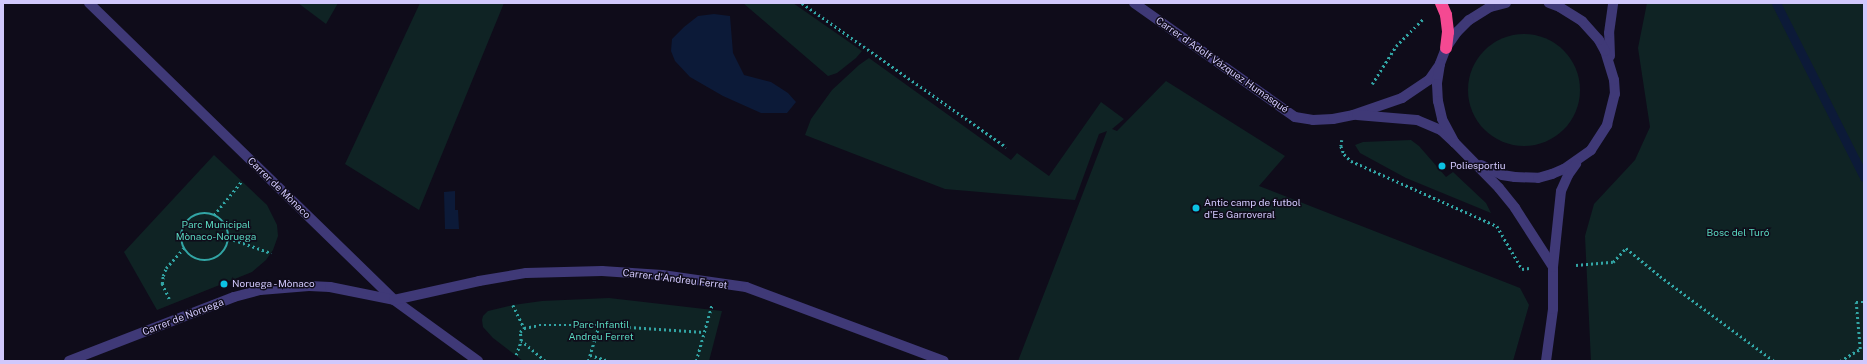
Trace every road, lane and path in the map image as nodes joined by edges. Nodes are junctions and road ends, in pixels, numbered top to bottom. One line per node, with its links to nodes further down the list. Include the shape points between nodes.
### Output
1 (89, 3): 17 (street, Carrer de Mònaco)
2 (802, 3): 14 (path)
3 (1134, 3): 12 (street, Carrer d'Adolf Vázquez Humasqué, via 1295,117 1313,120)
4 (1442, 3): 9 (highway, via 1448,32)
5 (1506, 3): 9 (street, via 1490,7 1469,20)
6 (1549, 3): 11 (street, via 1560,6 1591,30 1599,40)
7 (1613, 3): 11 (street, via 1609,33)
8 (1428, 14): 12 (path, via 1396,46)
9 (1446, 48): 10 (street)
10 (1440, 64): 12 (street, Carrer d'Adolf Vázquez Humasqué, via 1429,80 1402,98); 13 (street, via 1438,101 1442,119)
11 (1611, 66): 15 (street, via 1615,94 1608,125 1591,150)
12 (1353, 115): 13 (street, via 1417,120 1441,130); 22 (path, via 1341,146 1351,162 1496,226 1522,269)
13 (1455, 143): 16 (street)
14 (1006, 147)
15 (1579, 160): 16 (street, via 1564,169 1538,178 1502,175); 22 (street, via 1568,175 1561,192)
16 (1474, 161): 22 (street, via 1515,208)
17 (256, 165): 18 (path); 25 (street, Carrer de Mònaco)
18 (214, 214): 19 (path, via 225,223); 20 (path, via 200,213 189,219 181,236)
19 (229, 238): 20 (path, via 223,252 210,260 195,259); 21 (path)
20 (184, 248): 24 (path, via 166,268 162,284)
21 (271, 253)
22 (1553, 266): 41 (street, via 1553,309); 42 (path, via 1613,262 1626,248)
23 (717, 283): 25 (street, Carrer d'Andreu Ferret, via 662,275 602,271 526,273 479,280); 30 (path); 40 (street, Carrer d'Andreu Ferret, via 746,287)
24 (166, 292)
25 (394, 300): 34 (street, Carrer de Noruega, via 330,287 260,290 234,297); 35 (street, Carrer de Mònaco)
26 (1864, 302): 43 (path, via 1856,302 1860,349)
27 (513, 305): 29 (path)
28 (599, 325): 29 (path, via 539,325); 30 (path); 32 (path)
29 (524, 328): 31 (path, via 520,332)
30 (704, 332): 39 (path)
31 (521, 341): 33 (path); 36 (path)
32 (590, 355): 37 (path); 38 (path)
33 (516, 356)
34 (69, 361)
35 (478, 361)
36 (545, 361)
37 (588, 361)
38 (610, 361)
39 (696, 361)
40 (944, 361)
41 (1546, 361)
42 (1774, 361)
43 (1840, 361)

